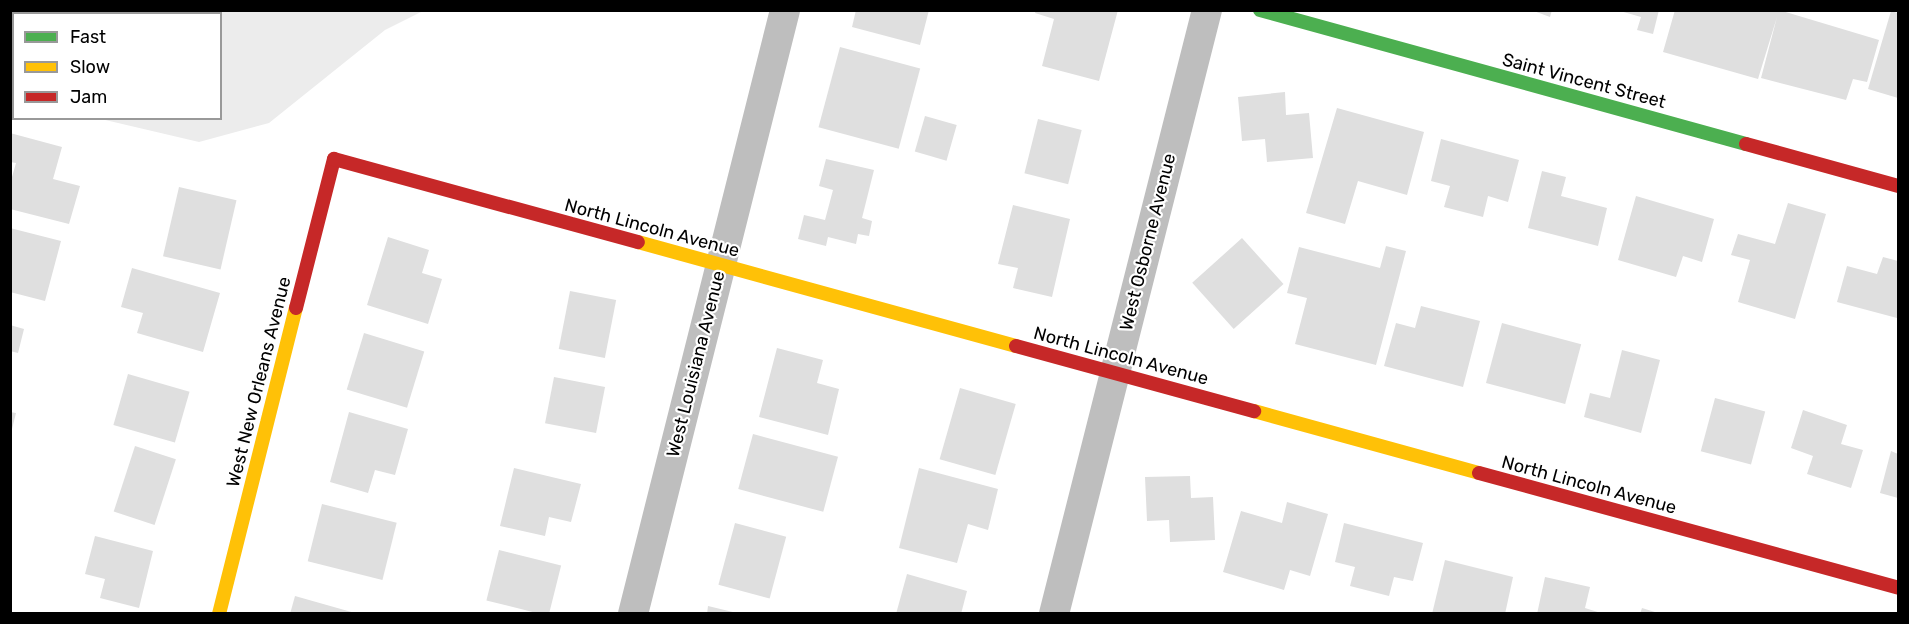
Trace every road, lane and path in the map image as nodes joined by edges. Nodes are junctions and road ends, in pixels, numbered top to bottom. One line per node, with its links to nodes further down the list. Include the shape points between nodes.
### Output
1 (785, 10): 6 (street, West Louisiana Avenue)
2 (1207, 10): 7 (street, West Osborne Avenue)
3 (1260, 10): 5 (street, Saint Vincent Street)
4 (334, 159): 6 (street, North Lincoln Avenue); 9 (street, West New Orleans Avenue)
5 (1899, 186)
6 (721, 265): 7 (street, North Lincoln Avenue); 10 (street, West Louisiana Avenue)
7 (1115, 374): 8 (street, North Lincoln Avenue); 11 (street, West Osborne Avenue)
8 (1899, 588)
9 (219, 614)
10 (633, 614)
11 (1054, 614)

